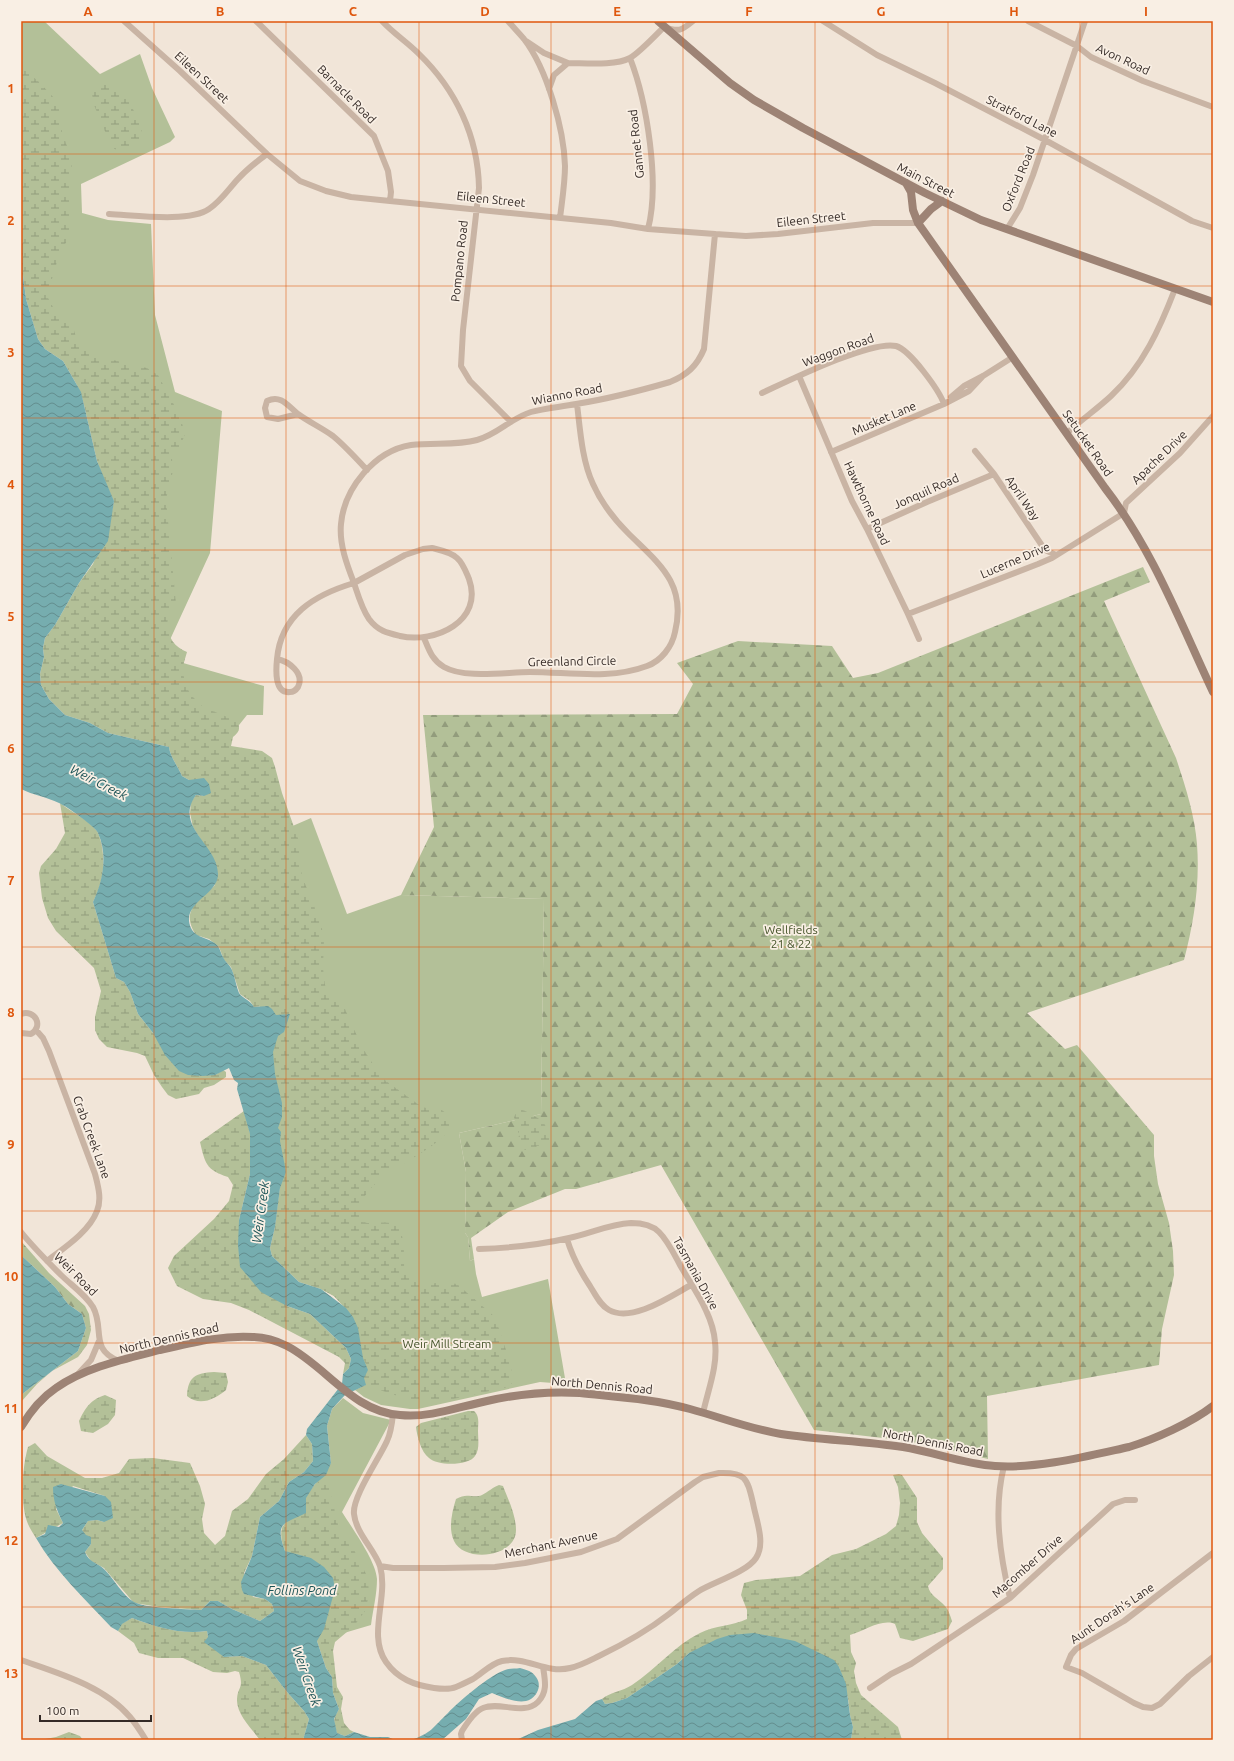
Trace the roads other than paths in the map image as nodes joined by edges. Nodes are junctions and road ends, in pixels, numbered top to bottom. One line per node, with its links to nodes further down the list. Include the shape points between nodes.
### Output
1 (124, 21): 20 (street, Eileen Street)
2 (256, 21): 22 (street, Barnacle Road, via 374,136 388,171)
3 (382, 21): 24 (street, Pompano Road, via 419,54 439,76 457,102 466,120 475,151 479,188)
4 (508, 21): 13 (street)
5 (658, 21): 11 (main road, Main Street)
6 (688, 21): 12 (street)
7 (693, 21): 12 (street)
8 (822, 21): 19 (street, Stratford Lane, via 877,55)
9 (1028, 21): 14 (street, Avon Road)
10 (1085, 21): 14 (street, Oxford Road)
11 (664, 27): 12 (street, via 677,31); 15 (street); 21 (main road, Main Street, via 754,100)
12 (684, 28)
13 (525, 40): 16 (street, via 544,53); 17 (street)
14 (1076, 46): 18 (street, Avon Road, via 1091,57 1143,81); 19 (street, Oxford Road)
15 (630, 58): 16 (street, via 619,61); 29 (street, Gannet Road, via 636,73 649,137 652,201)
16 (568, 63): 17 (street, via 554,75)
17 (549, 89): 26 (street, via 557,116 565,166)
18 (1213, 107)
19 (1045, 140): 28 (street, Stratford Lane, via 1192,221); 30 (street, Oxford Road, via 1020,208)
20 (267, 154): 22 (street, Eileen Street, via 300,181 326,192); 25 (street, via 253,164 210,209 202,213 187,217)
21 (906, 183): 23 (main road, Main Street); 27 (main road, Setucket Road, via 911,192 913,210)
22 (390, 201): 24 (street, Eileen Street)
23 (942, 201): 27 (main road); 30 (main road, Main Street, via 981,220)
24 (476, 209): 26 (street, Eileen Street); 41 (street, Pompano Road, via 463,330 462,366 470,381)
25 (109, 214)
26 (560, 218): 29 (street, Eileen Street)
27 (918, 223): 31 (street, Eileen Street, via 873,223 770,235); 34 (main road, Setucket Road)
28 (1213, 228)
29 (648, 229): 31 (street, Eileen Street)
30 (1007, 229): 32 (main road, Main Street)
31 (715, 234): 37 (street, Wianno Road, via 705,343 700,359 691,370 670,382)
32 (1176, 289): 33 (main road, Main Street); 42 (street, via 1160,327 1141,361 1112,395)
33 (1213, 302)
34 (1013, 357): 38 (street, Musket Lane, via 983,376 969,390); 42 (main road, Setucket Road)
35 (799, 376): 36 (street, Waggon Road); 38 (street, Waggon Road, via 868,349 882,346 898,347 904,349 915,362 939,392); 44 (street, Hawthorne Road)
36 (762, 393)
37 (577, 404): 41 (street, Wianno Road, via 530,412); 52 (street, Greenland Circle, via 583,451 592,483 607,509 626,532 670,577 677,609 671,644 656,662 631,670 594,674 484,674 458,672 444,667 433,658)
38 (944, 404): 44 (street, Musket Lane)
39 (298, 414): 39 (street, via 273,419 267,416 265,404 277,398 283,400); 45 (street, via 333,436)
40 (1213, 416): 47 (street, Apache Drive, via 1180,453 1126,503)
41 (511, 422): 45 (street, Wianno Road, via 490,436 477,440 410,445 386,456)
42 (1067, 434): 47 (main road, Setucket Road)
43 (975, 450): 46 (street, April Way)
44 (831, 452): 48 (street, Hawthorne Road, via 852,502)
45 (367, 470): 50 (street, Wianno Road, via 349,494 340,525 345,558)
46 (994, 474): 48 (street, Jonquil Road); 49 (street, April Way, via 1045,550)
47 (1124, 513): 49 (street, Lucerne Drive); 55 (main road, Setucket Road, via 1154,566)
48 (868, 529): 51 (street, Hawthorne Road)
49 (1056, 555): 51 (street, Lucerne Drive)
50 (354, 583): 52 (street, Wianno Road, via 369,619 383,632 410,638); 52 (street, Wianno Road, via 423,549 432,548 456,557 462,563 470,583 472,593 468,611 455,625); 54 (street, Wianno Road, via 325,594 303,607 285,629 278,646)
51 (908, 614): 53 (street, Hawthorne Road)
52 (424, 638)
53 (919, 639)
54 (277, 659): 54 (street, Wianno Road, via 295,668 299,683 293,692 284,691 278,684)
55 (1213, 692)
56 (21, 1014): 57 (street, Crab Creek Lane, via 34,1016 38,1024)
57 (36, 1030): 58 (street, via 29,1035); 62 (street, Crab Creek Lane, via 49,1051 95,1174 99,1199 98,1211 86,1229)
58 (21, 1033)
59 (21, 1232): 62 (street, Weir Road)
60 (568, 1239): 61 (street, Tasmania Drive, via 512,1248); 63 (street, Tasmania Drive, via 601,1228 630,1223 650,1226 659,1232 667,1243); 63 (street, via 570,1250 598,1300 616,1312 628,1313 651,1307)
61 (479, 1249)
62 (47, 1261): 64 (street, Weir Road, via 92,1307 98,1322)
63 (691, 1285): 68 (street, Tasmania Drive, via 710,1321 715,1343 712,1374)
64 (99, 1341): 65 (street, via 105,1354); 66 (street, Weir Road, via 91,1360)
65 (119, 1361): 66 (main road, North Dennis Road); 69 (main road, North Dennis Road, via 230,1336 256,1337 287,1346 366,1405)
66 (77, 1376): 70 (main road, North Dennis Road, via 49,1394)
67 (1213, 1406): 71 (main road, North Dennis Road, via 1140,1444 1054,1461)
68 (703, 1413): 69 (main road, North Dennis Road, via 653,1401 555,1392 518,1395 426,1415); 71 (main road, North Dennis Road, via 782,1434 902,1447 969,1462)
69 (393, 1414): 74 (street, via 387,1441 354,1507 358,1526)
70 (21, 1427)
71 (1004, 1466): 75 (street, via 1000,1482 999,1538 1002,1566)
72 (1135, 1500): 75 (street, Macomber Drive, via 1113,1504)
73 (1213, 1553): 76 (street, Aunt Dorah's Lane, via 1124,1621 1081,1646 1071,1655 1066,1667 1148,1709 1156,1707)
74 (380, 1566): 78 (street, Merchant Avenue, via 383,1589 377,1634 379,1646 385,1660 406,1680 422,1686 448,1689 463,1684 500,1662 521,1660); 78 (street, Merchant Avenue, via 495,1567 581,1552 617,1539 703,1477 719,1473 736,1473 742,1476 750,1491 758,1530 760,1544 755,1559 739,1572 698,1592 621,1646 569,1668 555,1670)
75 (1010, 1598): 79 (street, Macomber Drive)
76 (1213, 1657)
77 (21, 1660): 80 (street, via 56,1671 109,1699 129,1716)
78 (543, 1667): 81 (street, via 545,1690 536,1705 524,1708 493,1706 481,1709 462,1731)
79 (870, 1688)
80 (146, 1740)
81 (462, 1740)

